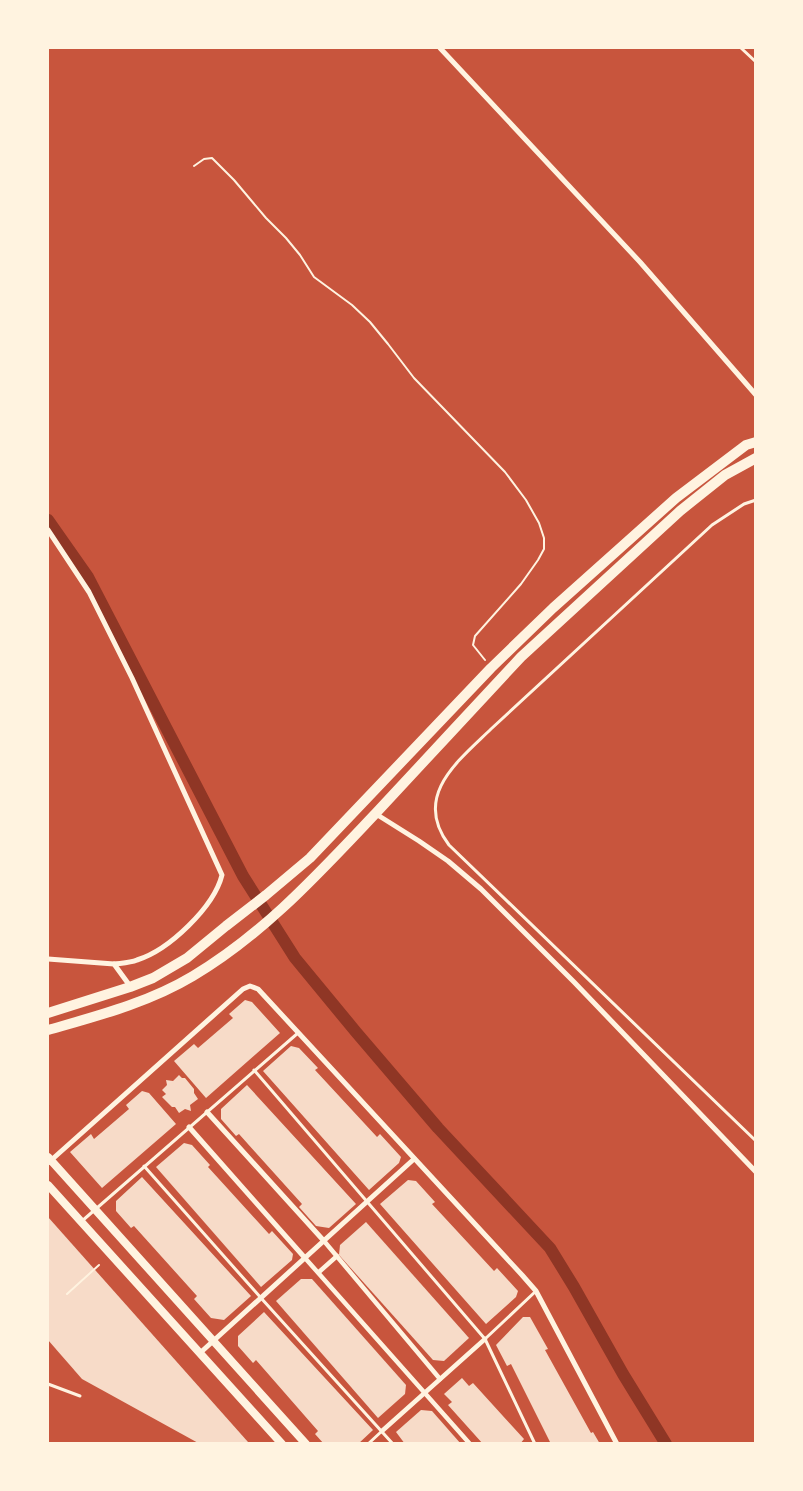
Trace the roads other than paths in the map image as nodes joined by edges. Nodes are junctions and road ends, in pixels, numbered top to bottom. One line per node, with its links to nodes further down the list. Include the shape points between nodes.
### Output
1 (440, 48): 4 (street, via 640,262)
2 (741, 48): 3 (lane)
3 (756, 62)
4 (756, 395)
5 (756, 442): 12 (main road, via 746,445 676,498 553,608 491,668 310,858 187,958)
6 (756, 458): 9 (main road, via 725,475 680,511 544,635)
7 (756, 500): 19 (lane, via 712,525 462,757 438,788 436,819 441,834 450,845)
8 (48, 530): 11 (street, via 89,592 222,874 220,884 192,923 160,949 137,960)
9 (375, 813): 14 (main road, via 282,910 193,976 111,1012); 23 (street, via 448,861 481,889)
10 (48, 959): 11 (street)
11 (114, 964): 12 (street)
12 (130, 987): 13 (main road)
13 (48, 1014)
14 (48, 1030)
15 (298, 1032): 16 (lane); 20 (street); 21 (street, via 258,989 250,986)
16 (254, 1070): 17 (lane); 25 (lane)
17 (207, 1112): 18 (lane); 28 (street)
18 (189, 1127): 22 (lane); 30 (street)
19 (756, 1141)
20 (414, 1159): 25 (street); 32 (street)
21 (48, 1160): 26 (street)
22 (144, 1166): 26 (lane); 33 (lane)
23 (756, 1172)
24 (48, 1184): 27 (street)
25 (368, 1201): 28 (street); 34 (lane)
26 (94, 1209): 27 (lane); 35 (street)
27 (81, 1221): 36 (street)
28 (324, 1241): 29 (street); 30 (street)
29 (337, 1256): 31 (street); 37 (street)
30 (305, 1258): 31 (street); 33 (street)
31 (318, 1272): 39 (street)
32 (536, 1291): 34 (lane); 48 (street)
33 (260, 1298): 35 (street); 41 (lane)
34 (485, 1339): 37 (street); 47 (lane)
35 (213, 1341): 36 (street); 43 (street)
36 (200, 1353): 42 (street)
37 (440, 1379): 39 (street)
38 (48, 1384): 40 (lane)
39 (425, 1393): 41 (street); 46 (street)
40 (80, 1396)
41 (382, 1431): 44 (lane); 45 (lane)
42 (282, 1444)
43 (306, 1444)
44 (368, 1444)
45 (393, 1444)
46 (470, 1444)
47 (535, 1444)
48 (617, 1444)

